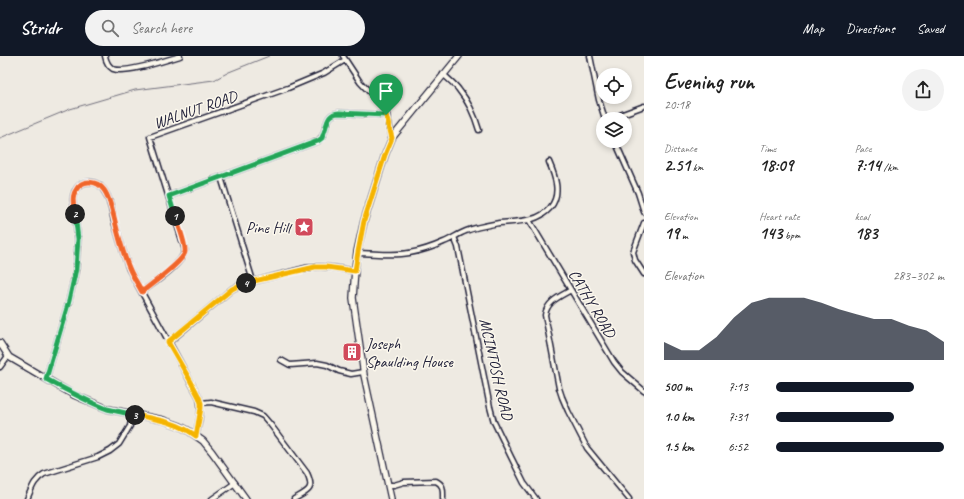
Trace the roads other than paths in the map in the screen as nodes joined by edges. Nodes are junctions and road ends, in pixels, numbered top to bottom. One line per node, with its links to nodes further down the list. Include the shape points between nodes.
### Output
1 (105, 56): 2 (street, via 112,68 121,70)
2 (180, 56)
3 (459, 56): 6 (main road)
4 (590, 56): 8 (street)
5 (344, 58): 10 (street, via 360,82 381,104); 16 (street, WALNUT ROAD, via 324,72 288,88 150,137)
6 (443, 74): 11 (street, via 463,96); 12 (main road)
7 (644, 106): 9 (street)
8 (602, 112)
9 (628, 112)
10 (386, 115): 12 (street); 15 (street, via 333,114 329,117 322,138 318,141)
11 (479, 130)
12 (392, 138): 21 (main road, via 364,221)
13 (618, 148): 17 (street)
14 (549, 162): 18 (street, via 557,185 555,200 546,212)
15 (221, 177): 16 (street); 24 (street)
16 (169, 196): 26 (street, WALNUT ROAD, via 183,242 184,254 174,266)
17 (644, 212)
18 (530, 220): 20 (street, via 480,227); 25 (street, CATHY ROAD)
19 (644, 223): 23 (street, via 633,252)
20 (454, 237): 21 (street, via 429,248 408,253); 46 (street, MCINTOSH ROAD, via 494,422 524,483)
21 (357, 253): 22 (main road)
22 (355, 271): 24 (street, via 315,267); 32 (main road, via 353,298)
23 (644, 274)
24 (254, 281): 27 (street, via 232,289)
25 (571, 290): 34 (street, CATHY ROAD, via 614,362); 47 (street, via 550,304 545,315 562,397 587,448)
26 (142, 292): 27 (street); 33 (street, via 127,263 105,192 95,183 82,184 76,189 73,197 78,244 74,280)
27 (168, 342): 35 (street)
28 (0, 343): 29 (main road)
29 (8, 356): 31 (street); 33 (main road)
30 (281, 360): 32 (street, via 290,365 328,365 351,374)
31 (0, 367)
32 (363, 372): 39 (main road)
33 (46, 379): 36 (main road, via 92,403)
34 (644, 391)
35 (201, 403): 37 (street); 43 (street, via 211,402 263,416 310,480 309,489)
36 (132, 414): 37 (main road, via 171,423); 40 (street, via 130,426 119,444 98,457 44,474 35,482)
37 (196, 436): 38 (main road, via 203,441)
38 (235, 483): 41 (street); 42 (main road)
39 (389, 485): 44 (main road); 45 (street, via 436,481 443,487)
40 (27, 499)
41 (212, 499)
42 (246, 499)
43 (294, 499)
44 (391, 499)
45 (443, 499)
46 (536, 499)
47 (630, 499)

